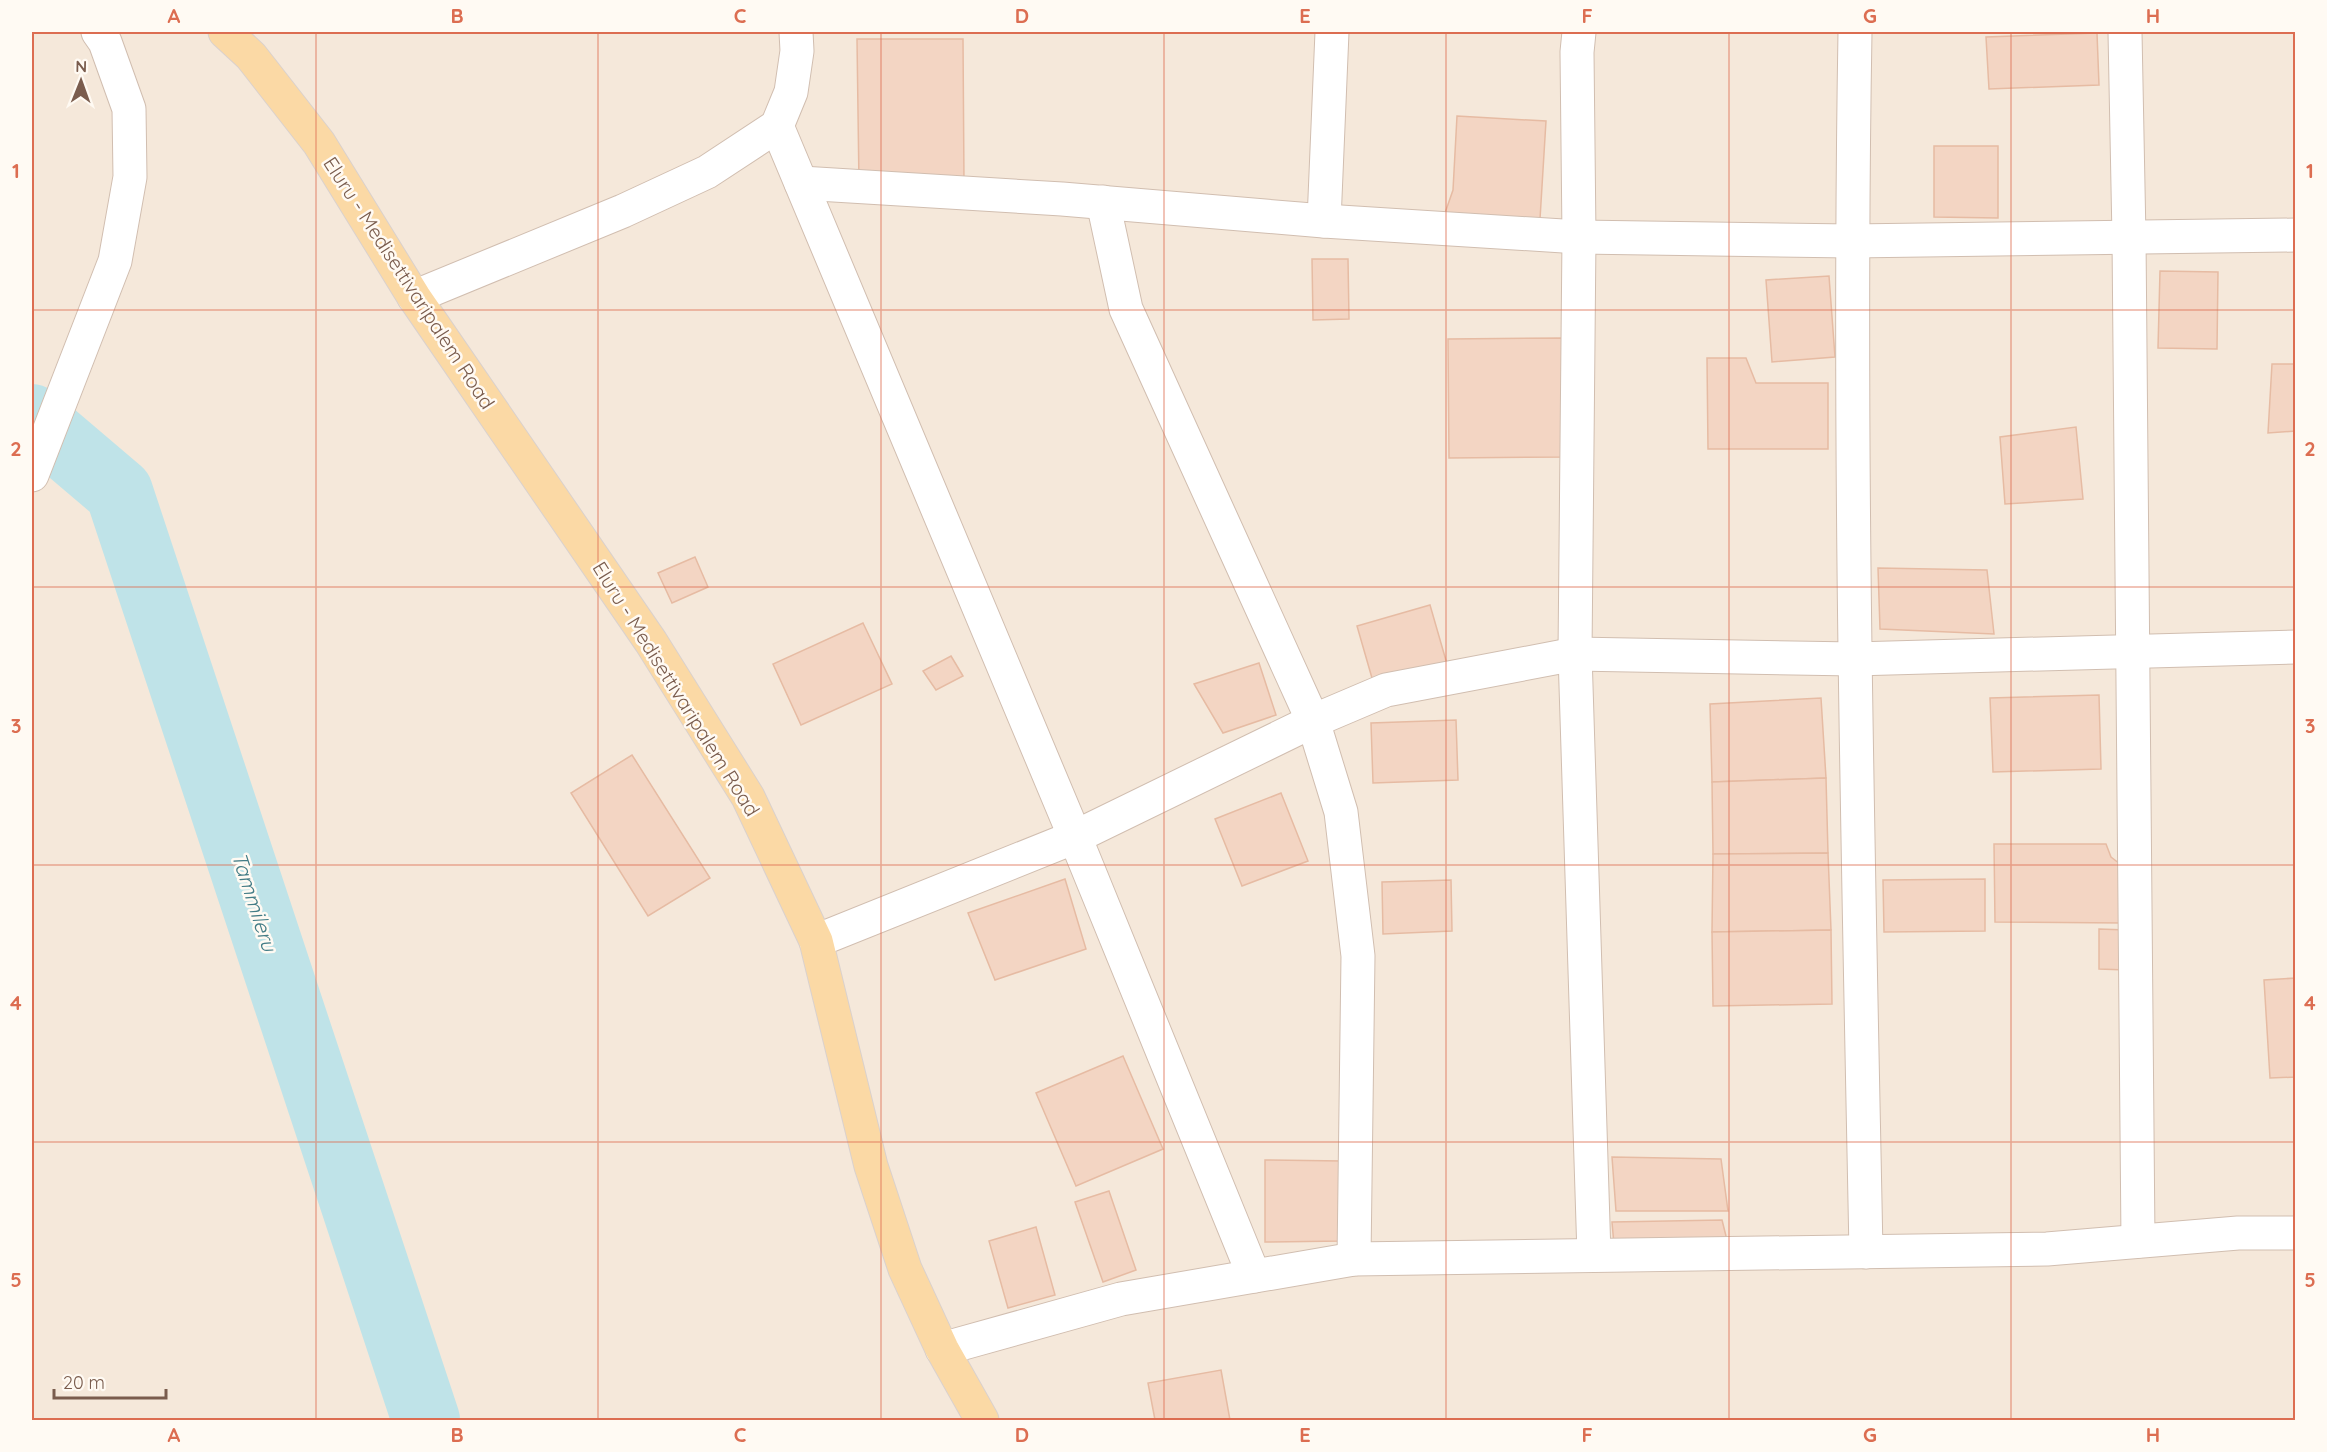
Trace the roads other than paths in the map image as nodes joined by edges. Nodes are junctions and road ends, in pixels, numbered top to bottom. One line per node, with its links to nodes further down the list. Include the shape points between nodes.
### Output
1 (98, 32): 17 (street, via 129,109 130,177 115,261)
2 (225, 32): 16 (main road, Eluru - Medisettivaripalem Road, via 251,56 319,143)
3 (796, 32): 8 (street, via 791,92)
4 (1332, 32): 11 (street)
5 (1579, 32): 13 (street)
6 (1855, 32): 15 (street)
7 (2125, 32): 14 (street)
8 (777, 126): 9 (street); 16 (street, via 707,172)
9 (801, 183): 10 (street); 23 (street)
10 (1103, 202): 11 (street); 22 (street, via 1126,309)
11 (1324, 221): 13 (street)
12 (2295, 236): 14 (street)
13 (1579, 237): 15 (street); 20 (street)
14 (2129, 238): 15 (street); 19 (street)
15 (1851, 241): 21 (street)
16 (414, 297): 24 (main road, Eluru - Medisettivaripalem Road, via 651,642 748,797)
17 (32, 475)
18 (2295, 647): 19 (street)
19 (2132, 651): 21 (street); 26 (street)
20 (1575, 654): 21 (street); 22 (street, via 1386,690); 28 (street)
21 (1854, 659): 27 (street)
22 (1313, 722): 23 (street); 29 (street, via 1341,812 1358,956)
23 (1075, 837): 24 (street); 30 (street)
24 (816, 941): 31 (main road, Eluru - Medisettivaripalem Road, via 871,1166 905,1269)
25 (2295, 1233): 26 (street)
26 (2138, 1241): 27 (street, via 2047,1249)
27 (1866, 1251): 28 (street)
28 (1594, 1256): 29 (street)
29 (1354, 1259): 30 (street)
30 (1254, 1276): 31 (street, via 1121,1299)
31 (942, 1349): 32 (main road, Eluru - Medisettivaripalem Road)
32 (982, 1420)

